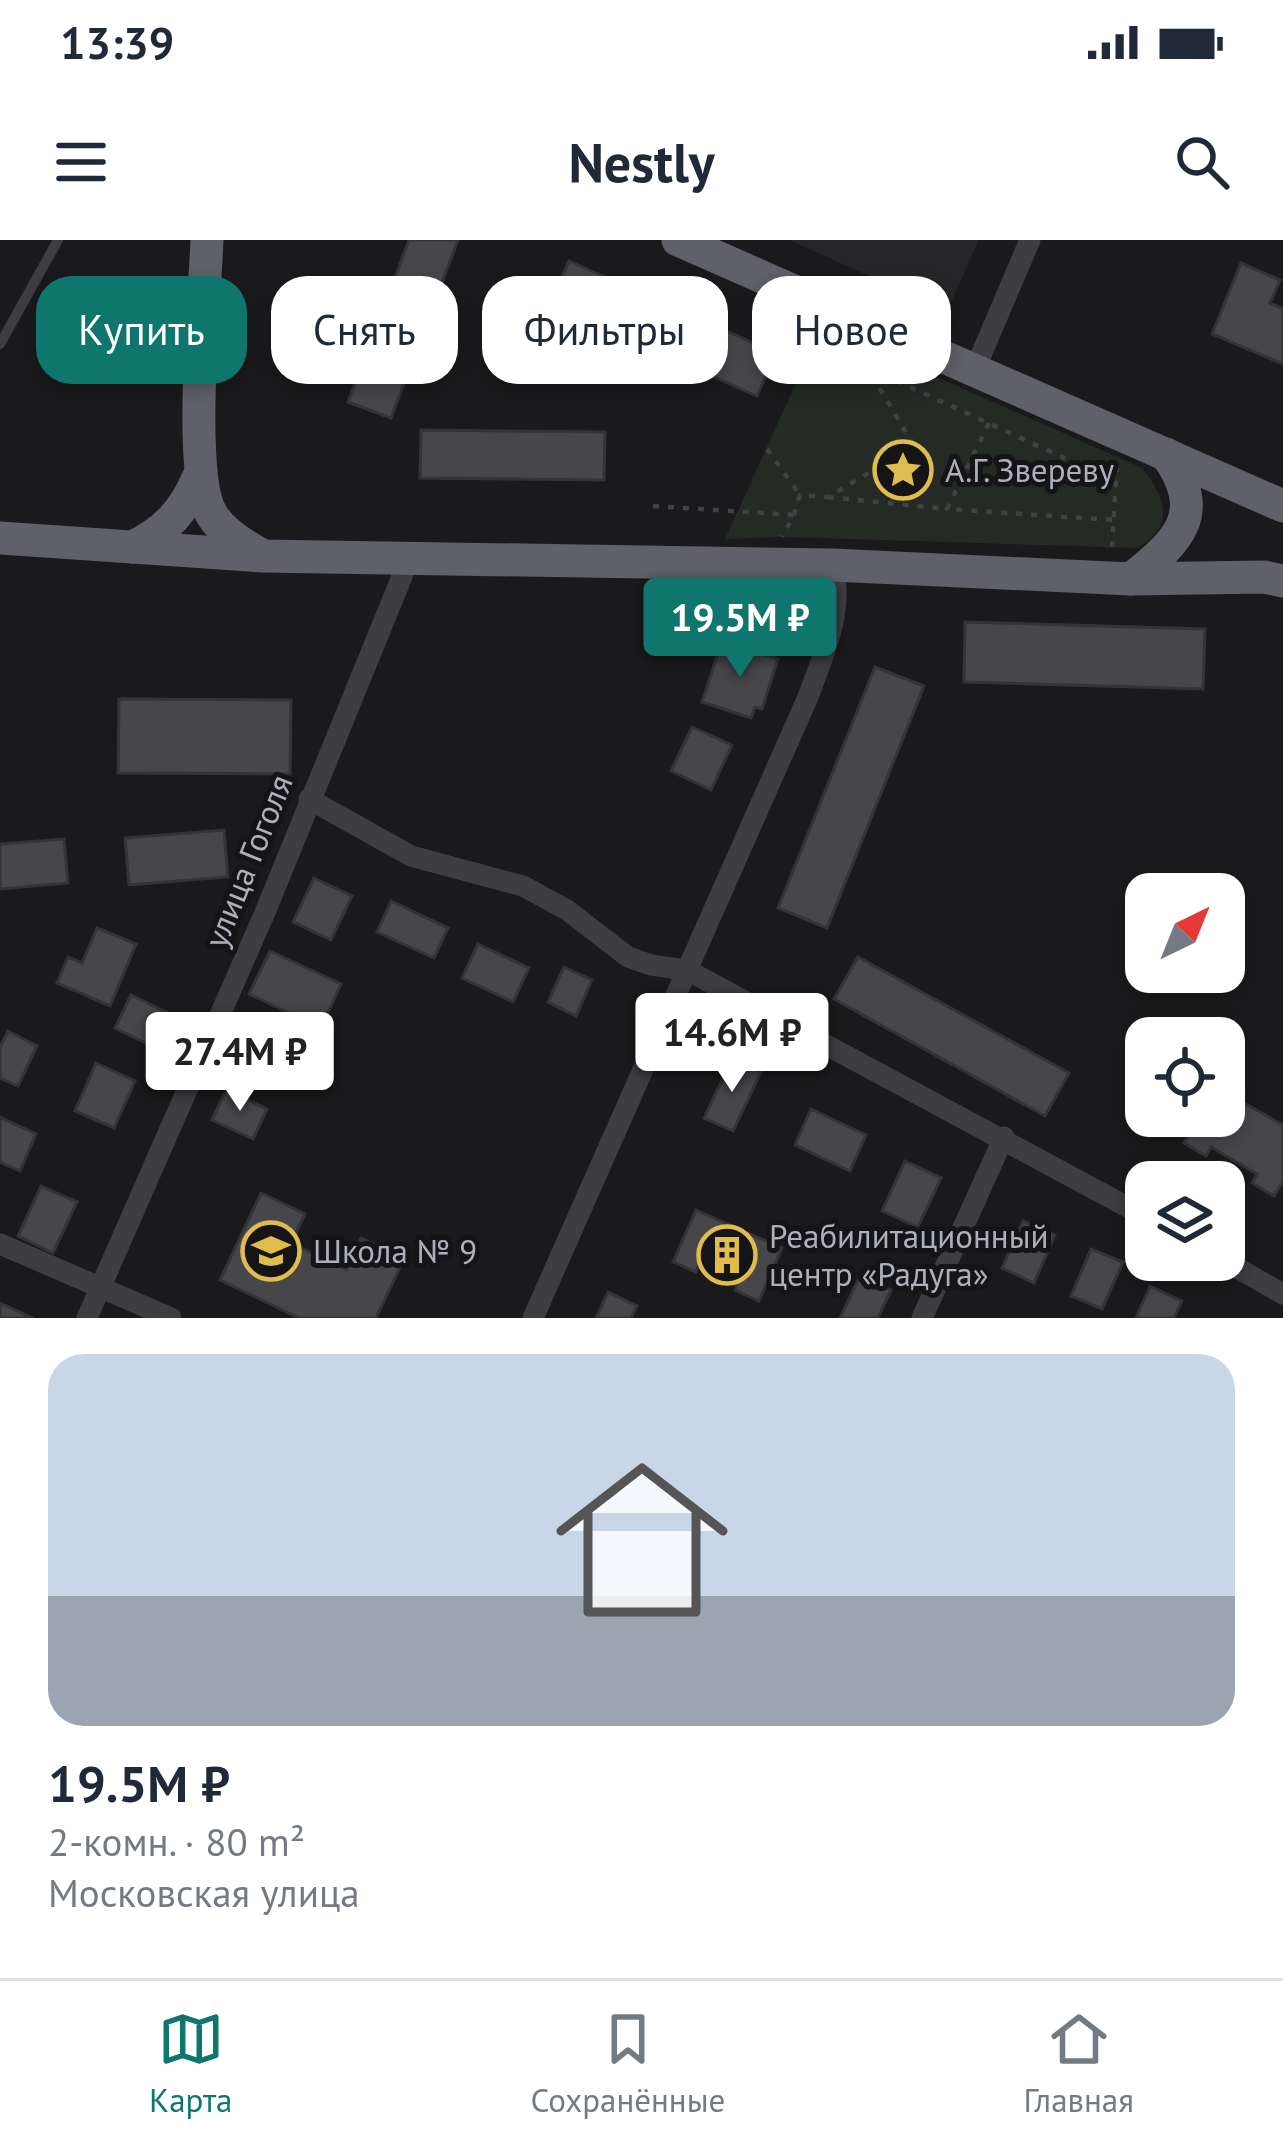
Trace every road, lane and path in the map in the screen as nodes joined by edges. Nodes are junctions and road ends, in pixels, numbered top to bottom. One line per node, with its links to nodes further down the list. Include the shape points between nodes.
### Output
1 (58, 240): 5 (lane)
2 (207, 240): 13 (highway)
3 (678, 240): 6 (highway)
4 (1030, 240): 6 (street)
5 (0, 344)
6 (975, 369): 11 (highway)
7 (876, 384): 16 (path, via 914,446)
8 (903, 384): 9 (path)
9 (988, 423): 14 (path); 19 (path)
10 (766, 448): 15 (path)
11 (1166, 454): 18 (highway); 29 (highway, via 1186,490 1187,514 1163,554)
12 (1118, 456): 14 (path)
13 (199, 476): 24 (highway, via 180,514); 26 (highway, via 212,516)
14 (1116, 482): 21 (path)
15 (800, 495): 16 (path); 20 (path)
16 (828, 497): 19 (path)
17 (653, 506): 20 (path)
18 (1283, 506)
19 (947, 509): 21 (path)
20 (794, 515): 22 (path)
21 (1114, 520): 25 (path)
22 (782, 537)
23 (0, 538): 24 (highway)
24 (133, 547): 26 (highway)
25 (1112, 547)
26 (263, 556): 27 (highway)
27 (402, 558): 28 (highway); 31 (street, улица Гоголя, via 399,584)
28 (833, 565): 29 (highway); 32 (street, via 839,591 832,631)
29 (1131, 579): 30 (highway)
30 (1283, 580)
31 (309, 799): 32 (street, via 412,856 523,886 628,957); 39 (street, улица Гоголя)
32 (687, 970): 33 (street); 43 (street)
33 (751, 1004): 34 (path); 35 (street)
34 (657, 1070)
35 (1004, 1137): 36 (street); 44 (street)
36 (1125, 1205)
37 (0, 1244): 39 (street)
38 (1245, 1272): 40 (street)
39 (101, 1287): 41 (street, улица Гоголя); 42 (street)
40 (1283, 1294)
41 (87, 1318)
42 (171, 1318)
43 (532, 1318)
44 (922, 1318)

